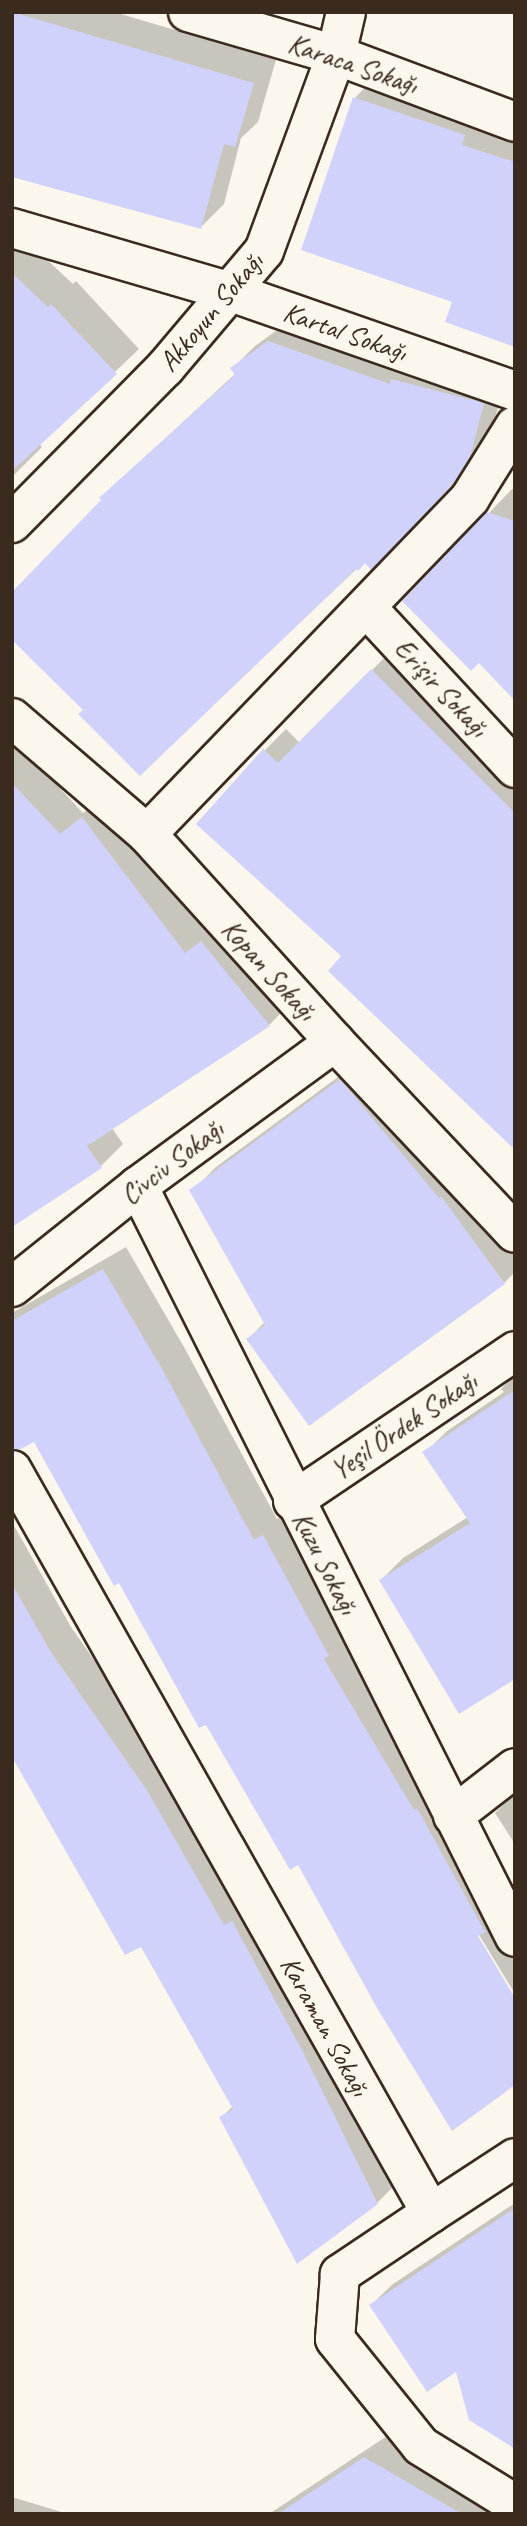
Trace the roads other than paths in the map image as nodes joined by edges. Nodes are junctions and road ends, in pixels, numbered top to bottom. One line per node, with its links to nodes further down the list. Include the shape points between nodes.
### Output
1 (188, 12): 3 (street, Karaca Sokağı)
2 (346, 12): 3 (street, Akkoyun Sokağı)
3 (336, 55): 4 (street, Karaca Sokağı); 6 (street, Akkoyun Sokağı, via 264,251)
4 (515, 122)
5 (12, 228): 6 (street, Kartal Sokağı)
6 (232, 292): 7 (street, Kartal Sokağı); 9 (street, Akkoyun Sokağı, via 165,368)
7 (515, 391)
8 (515, 426): 10 (street, via 470,498)
9 (12, 523)
10 (367, 608): 12 (street, Erişir Sokağı); 13 (street)
11 (12, 718): 13 (street, Kopan Sokağı)
12 (515, 768)
13 (147, 834): 14 (street, Kopan Sokağı)
14 (335, 1042): 15 (street, Civciv Sokağı); 16 (street, Kopan Sokağı)
15 (138, 1186): 17 (street, Civciv Sokağı); 20 (street, Kuzu Sokağı)
16 (515, 1233)
17 (12, 1287)
18 (515, 1351): 20 (street, Yeşil Ördek Sokağı)
19 (12, 1470): 25 (street, Karaman Sokağı)
20 (293, 1501): 22 (street, Kuzu Sokağı)
21 (515, 1768): 22 (street)
22 (453, 1816): 23 (street, Kuzu Sokağı)
23 (515, 1937)
24 (515, 2158): 25 (street)
25 (431, 2213): 26 (street, via 340,2274 335,2339 421,2446)
26 (515, 2504)

